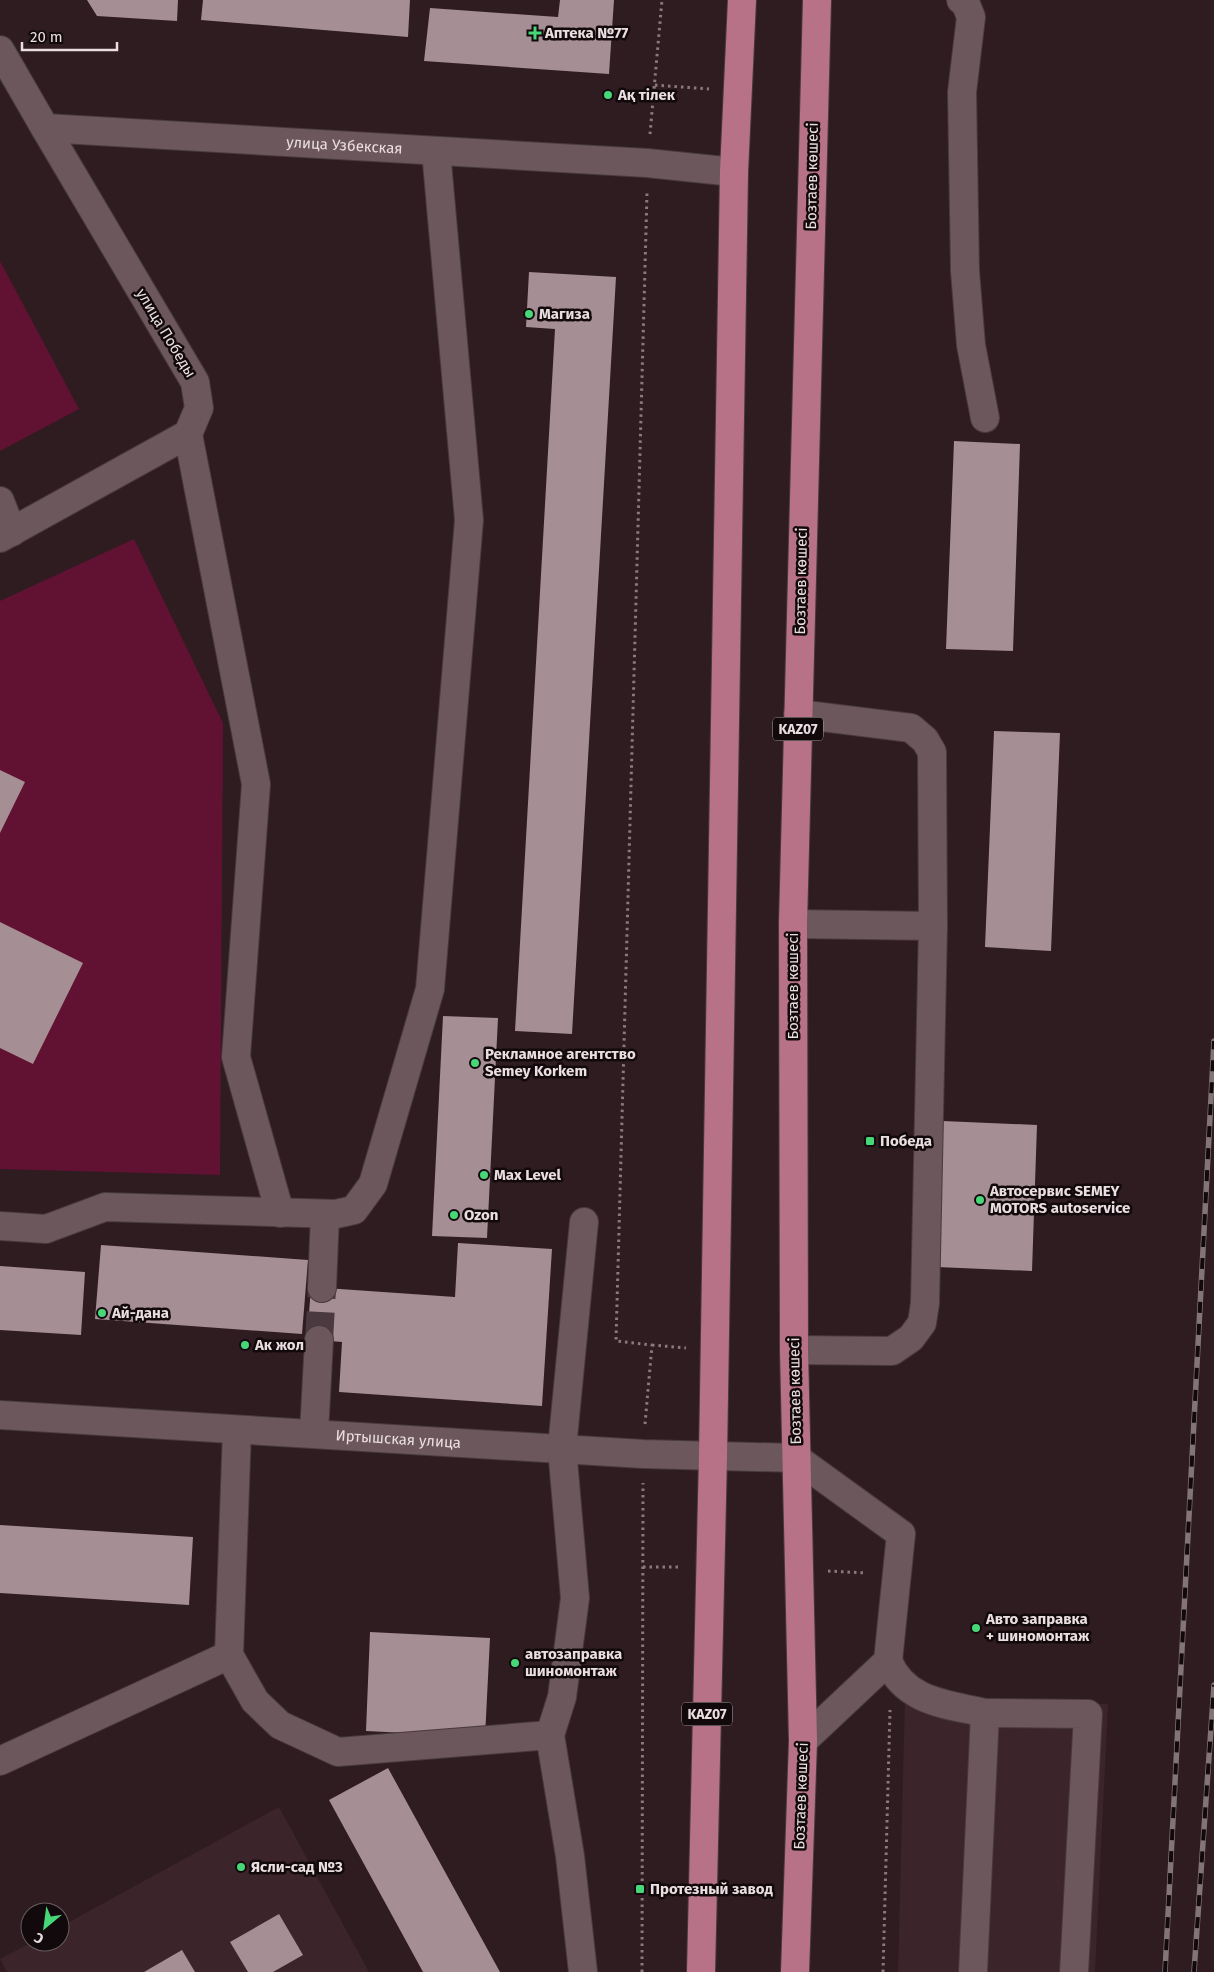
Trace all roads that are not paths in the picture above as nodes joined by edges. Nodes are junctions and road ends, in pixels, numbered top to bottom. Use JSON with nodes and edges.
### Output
{"nodes":[{"id":1,"x":742,"y":0,"type":"edge"},
{"id":2,"x":817,"y":0,"type":"edge"},
{"id":3,"x":961,"y":0,"type":"edge"},
{"id":4,"x":0,"y":50,"type":"edge"},
{"id":5,"x":45,"y":128,"type":"junction"},
{"id":6,"x":436,"y":152,"type":"junction"},
{"id":7,"x":734,"y":172,"type":"junction"},
{"id":8,"x":985,"y":418,"type":"dead end"},
{"id":9,"x":188,"y":434,"type":"junction"},
{"id":10,"x":0,"y":501,"type":"edge"},
{"id":11,"x":6,"y":535,"type":"edge"},
{"id":12,"x":798,"y":714,"type":"junction"},
{"id":13,"x":793,"y":924,"type":"junction"},
{"id":14,"x":933,"y":926,"type":"junction"},
{"id":15,"x":280,"y":1213,"type":"junction"},
{"id":16,"x":325,"y":1214,"type":"junction"},
{"id":17,"x":584,"y":1222,"type":"dead end"},
{"id":18,"x":0,"y":1226,"type":"edge"},
{"id":19,"x":322,"y":1288,"type":"tunnel mouth"},
{"id":20,"x":319,"y":1340,"type":"tunnel mouth"},
{"id":21,"x":794,"y":1350,"type":"junction"},
{"id":22,"x":0,"y":1415,"type":"edge"},
{"id":23,"x":237,"y":1430,"type":"junction"},
{"id":24,"x":314,"y":1433,"type":"junction"},
{"id":25,"x":562,"y":1448,"type":"junction"},
{"id":26,"x":713,"y":1456,"type":"junction"},
{"id":27,"x":796,"y":1458,"type":"junction"},
{"id":28,"x":229,"y":1655,"type":"junction"},
{"id":29,"x":891,"y":1668,"type":"junction"},
{"id":30,"x":985,"y":1713,"type":"junction"},
{"id":31,"x":550,"y":1735,"type":"junction"},
{"id":32,"x":803,"y":1741,"type":"junction"},
{"id":33,"x":0,"y":1761,"type":"edge"},
{"id":34,"x":583,"y":1972,"type":"edge"},
{"id":35,"x":701,"y":1972,"type":"edge"},
{"id":36,"x":796,"y":1972,"type":"edge"},
{"id":37,"x":973,"y":1972,"type":"edge"},
{"id":38,"x":1074,"y":1972,"type":"edge"}],
"edges":[{"from":1,"to":7,"type":"highway","number":"KAZ07"},
{"from":2,"to":12,"type":"highway","name":"Бозтаев көшесі","number":"KAZ07"},
{"from":3,"to":8,"type":"street"},
{"from":4,"to":5,"type":"street"},
{"from":5,"to":6,"type":"street","name":"улица Узбекская"},
{"from":5,"to":9,"type":"street","name":"улица Победы"},
{"from":6,"to":7,"type":"street","name":"улица Узбекская"},
{"from":6,"to":16,"type":"street"},
{"from":7,"to":26,"type":"highway","number":"KAZ07"},
{"from":9,"to":11,"type":"street"},
{"from":9,"to":15,"type":"street"},
{"from":10,"to":11,"type":"street"},
{"from":12,"to":13,"type":"highway","name":"Бозтаев көшесі","number":"KAZ07"},
{"from":12,"to":14,"type":"street"},
{"from":13,"to":14,"type":"street"},
{"from":13,"to":21,"type":"highway","name":"Бозтаев көшесі","number":"KAZ07"},
{"from":14,"to":21,"type":"street"},
{"from":15,"to":16,"type":"street"},
{"from":15,"to":18,"type":"street"},
{"from":16,"to":19,"type":"street"},
{"from":17,"to":25,"type":"street"},
{"from":20,"to":24,"type":"street"},
{"from":21,"to":27,"type":"highway","name":"Бозтаев көшесі","number":"KAZ07"},
{"from":22,"to":23,"type":"street","name":"Иртышская улица"},
{"from":23,"to":24,"type":"street","name":"Иртышская улица"},
{"from":23,"to":28,"type":"street"},
{"from":24,"to":25,"type":"street","name":"Иртышская улица"},
{"from":25,"to":26,"type":"street","name":"Иртышская улица"},
{"from":25,"to":31,"type":"street"},
{"from":26,"to":27,"type":"street","name":"Иртышская улица"},
{"from":26,"to":35,"type":"highway","number":"KAZ07"},
{"from":27,"to":29,"type":"street"},
{"from":27,"to":32,"type":"highway","name":"Бозтаев көшесі","number":"KAZ07"},
{"from":28,"to":31,"type":"street"},
{"from":28,"to":33,"type":"street"},
{"from":29,"to":30,"type":"street"},
{"from":29,"to":32,"type":"street"},
{"from":30,"to":37,"type":"street"},
{"from":30,"to":38,"type":"street"},
{"from":31,"to":34,"type":"street"},
{"from":32,"to":36,"type":"highway","name":"Бозтаев көшесі","number":"KAZ07"}]}
